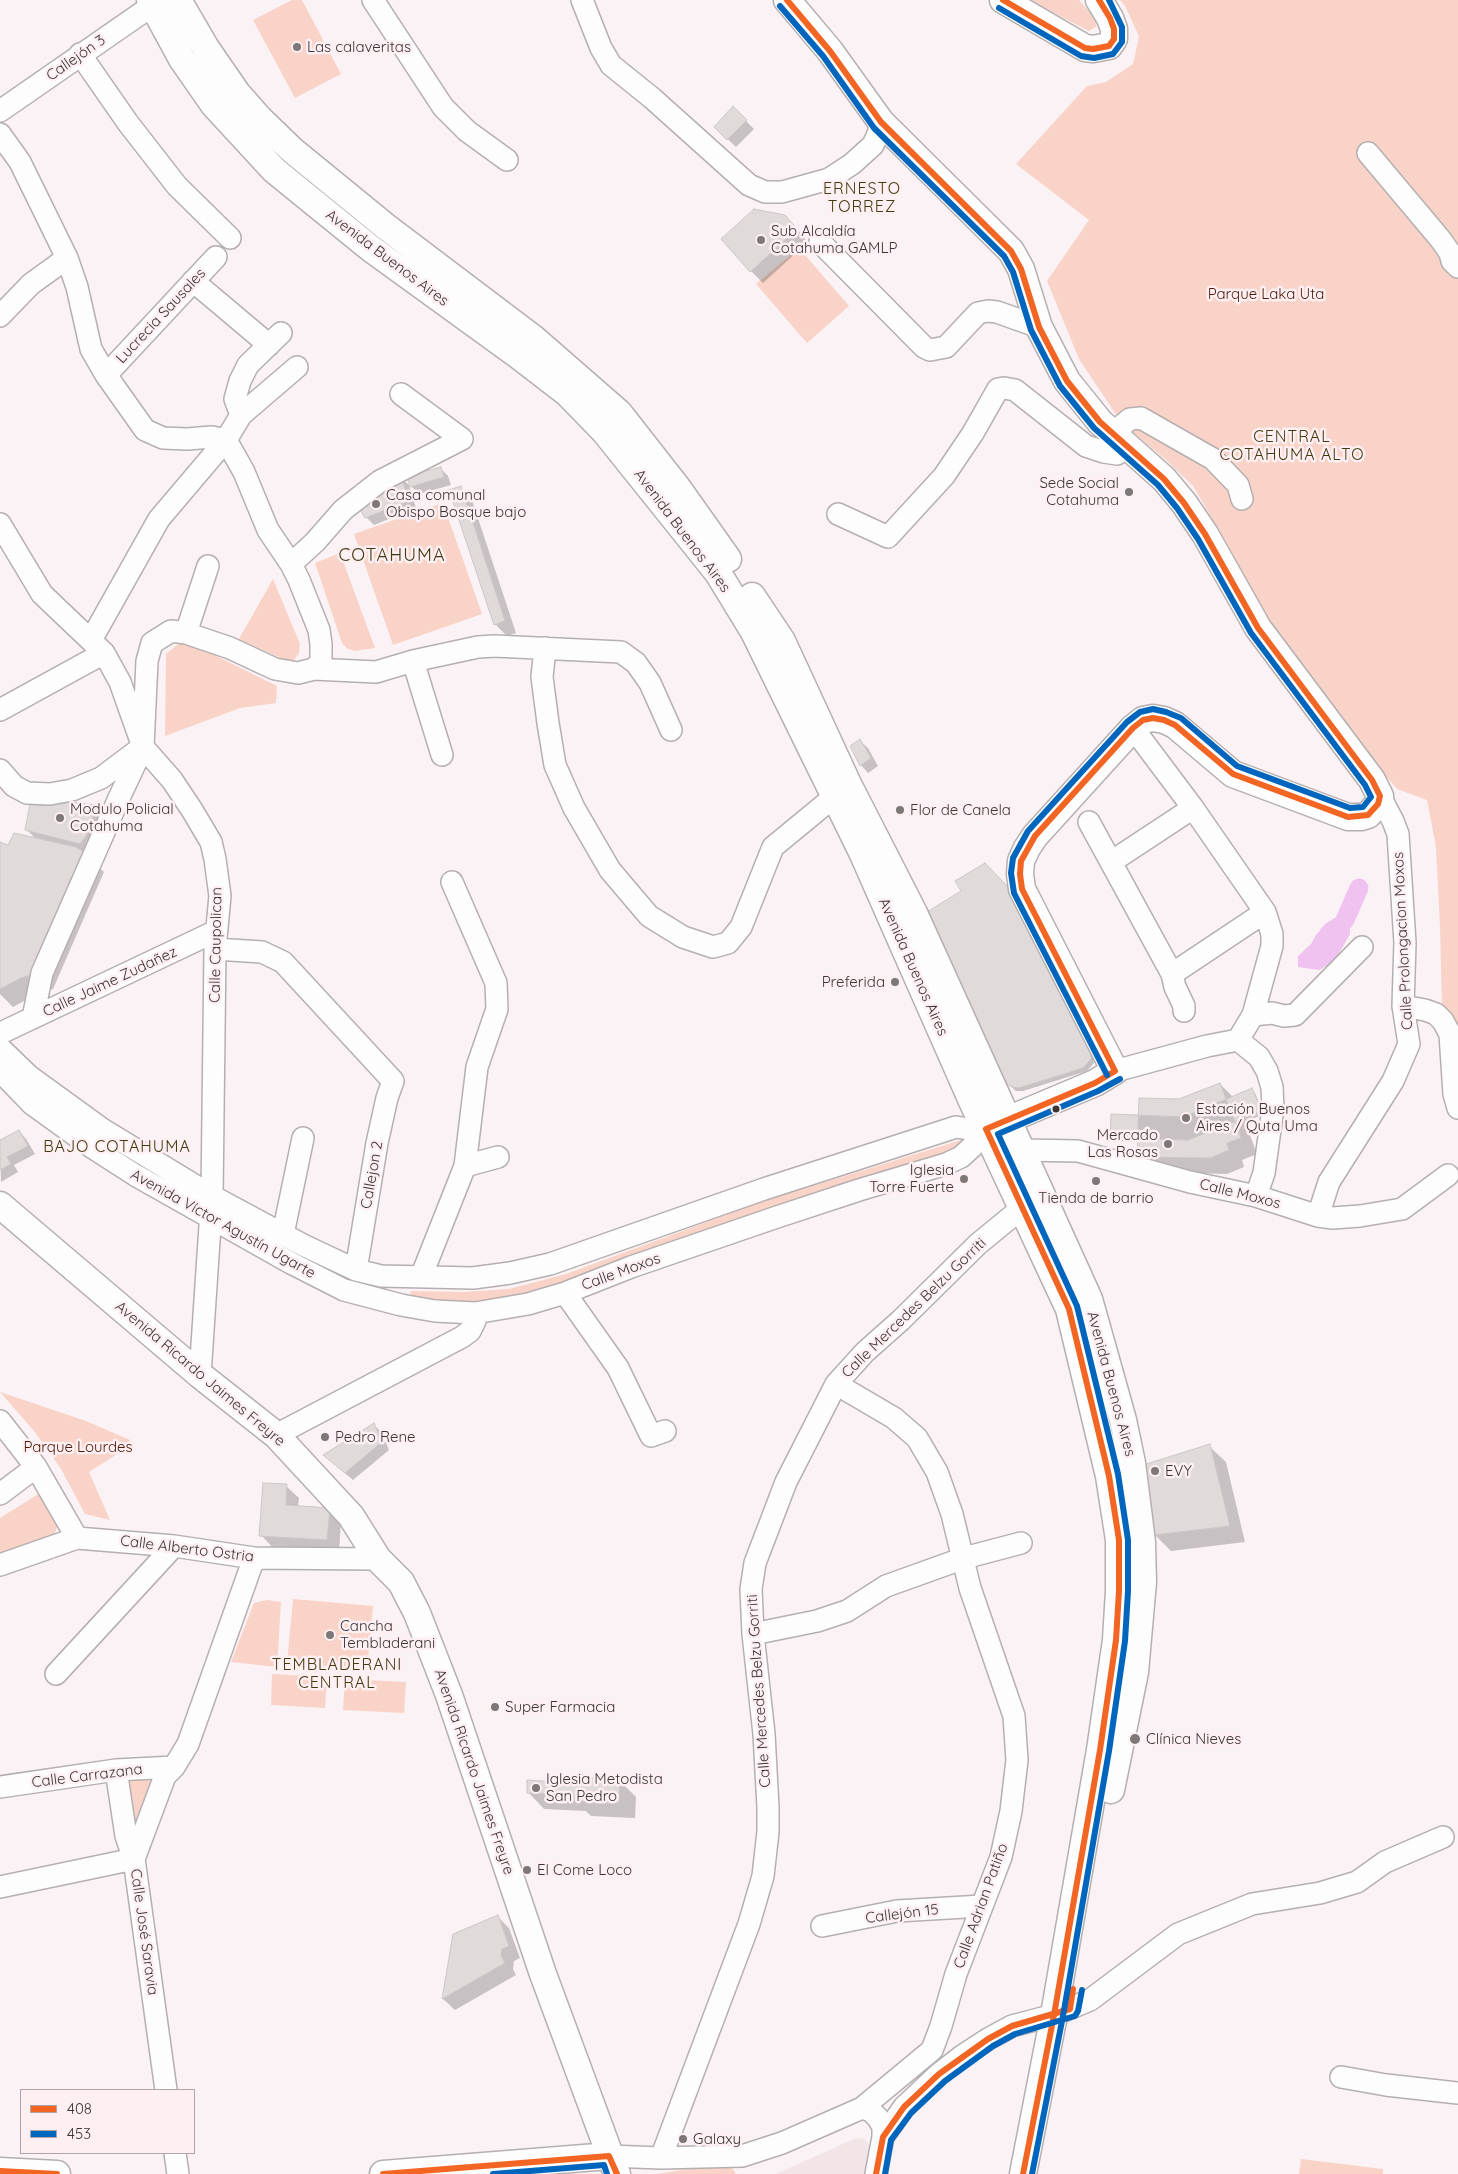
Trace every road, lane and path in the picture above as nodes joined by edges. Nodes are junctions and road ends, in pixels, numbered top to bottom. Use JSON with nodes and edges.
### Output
{"nodes":[{"id":1,"x":178,"y":0,"type":"edge"},
{"id":2,"x":373,"y":0,"type":"edge"},
{"id":3,"x":582,"y":0,"type":"edge"},
{"id":4,"x":787,"y":0,"type":"edge"},
{"id":5,"x":1003,"y":0,"type":"edge"},
{"id":6,"x":1099,"y":0,"type":"edge"},
{"id":7,"x":152,"y":3,"type":"edge"},
{"id":8,"x":80,"y":54,"type":"junction"},
{"id":9,"x":0,"y":111,"type":"edge"},
{"id":10,"x":881,"y":122,"type":"junction"},
{"id":11,"x":0,"y":134,"type":"edge"},
{"id":12,"x":1368,"y":153,"type":"dead end"},
{"id":13,"x":507,"y":160,"type":"dead end"},
{"id":14,"x":230,"y":238,"type":"dead end"},
{"id":15,"x":820,"y":242,"type":"dead end"},
{"id":16,"x":216,"y":257,"type":"dead end"},
{"id":17,"x":67,"y":258,"type":"junction"},
{"id":18,"x":1456,"y":267,"type":"edge"},
{"id":19,"x":193,"y":281,"type":"junction"},
{"id":20,"x":0,"y":316,"type":"edge"},
{"id":21,"x":1039,"y":326,"type":"junction"},
{"id":22,"x":297,"y":367,"type":"dead end"},
{"id":23,"x":106,"y":375,"type":"junction"},
{"id":24,"x":401,"y":394,"type":"dead end"},
{"id":25,"x":242,"y":415,"type":"junction"},
{"id":26,"x":1121,"y":439,"type":"junction"},
{"id":27,"x":226,"y":440,"type":"junction"},
{"id":28,"x":1242,"y":499,"type":"dead end"},
{"id":29,"x":838,"y":514,"type":"dead end"},
{"id":30,"x":0,"y":524,"type":"edge"},
{"id":31,"x":291,"y":564,"type":"junction"},
{"id":32,"x":208,"y":566,"type":"dead end"},
{"id":33,"x":186,"y":633,"type":"junction"},
{"id":34,"x":98,"y":646,"type":"junction"},
{"id":35,"x":545,"y":648,"type":"junction"},
{"id":36,"x":413,"y":661,"type":"junction"},
{"id":37,"x":314,"y":668,"type":"junction"},
{"id":38,"x":0,"y":710,"type":"edge"},
{"id":39,"x":1133,"y":728,"type":"junction"},
{"id":40,"x":671,"y":730,"type":"dead end"},
{"id":41,"x":144,"y":747,"type":"junction"},
{"id":42,"x":442,"y":755,"type":"dead end"},
{"id":43,"x":0,"y":771,"type":"edge"},
{"id":44,"x":834,"y":796,"type":"junction"},
{"id":45,"x":1380,"y":796,"type":"junction"},
{"id":46,"x":1193,"y":808,"type":"junction"},
{"id":47,"x":1089,"y":822,"type":"dead end"},
{"id":48,"x":1111,"y":862,"type":"junction"},
{"id":49,"x":452,"y":882,"type":"dead end"},
{"id":50,"x":1265,"y":912,"type":"junction"},
{"id":51,"x":216,"y":940,"type":"junction"},
{"id":52,"x":1362,"y":947,"type":"dead end"},
{"id":53,"x":1172,"y":974,"type":"junction"},
{"id":54,"x":1403,"y":1006,"type":"junction"},
{"id":55,"x":1184,"y":1011,"type":"dead end"},
{"id":56,"x":1253,"y":1015,"type":"junction"},
{"id":57,"x":33,"y":1018,"type":"junction"},
{"id":58,"x":1,"y":1036,"type":"edge"},
{"id":59,"x":1238,"y":1040,"type":"junction"},
{"id":60,"x":0,"y":1071,"type":"edge"},
{"id":61,"x":1115,"y":1071,"type":"junction"},
{"id":62,"x":1458,"y":1108,"type":"edge"},
{"id":63,"x":992,"y":1126,"type":"junction"},
{"id":64,"x":303,"y":1138,"type":"dead end"},
{"id":65,"x":1022,"y":1150,"type":"junction"},
{"id":66,"x":498,"y":1157,"type":"dead end"},
{"id":67,"x":464,"y":1166,"type":"junction"},
{"id":68,"x":1448,"y":1175,"type":"dead end"},
{"id":69,"x":212,"y":1196,"type":"junction"},
{"id":70,"x":1256,"y":1196,"type":"junction"},
{"id":71,"x":1031,"y":1201,"type":"junction"},
{"id":72,"x":0,"y":1205,"type":"edge"},
{"id":73,"x":1318,"y":1216,"type":"junction"},
{"id":74,"x":211,"y":1218,"type":"junction"},
{"id":75,"x":283,"y":1234,"type":"junction"},
{"id":76,"x":356,"y":1270,"type":"junction"},
{"id":77,"x":421,"y":1277,"type":"junction"},
{"id":78,"x":565,"y":1294,"type":"junction"},
{"id":79,"x":475,"y":1312,"type":"junction"},
{"id":80,"x":200,"y":1376,"type":"junction"},
{"id":81,"x":836,"y":1384,"type":"junction"},
{"id":82,"x":0,"y":1420,"type":"edge"},
{"id":83,"x":665,"y":1431,"type":"dead end"},
{"id":84,"x":276,"y":1435,"type":"junction"},
{"id":85,"x":36,"y":1467,"type":"junction"},
{"id":86,"x":0,"y":1494,"type":"edge"},
{"id":87,"x":77,"y":1538,"type":"junction"},
{"id":88,"x":1021,"y":1543,"type":"dead end"},
{"id":89,"x":174,"y":1546,"type":"junction"},
{"id":90,"x":254,"y":1558,"type":"junction"},
{"id":91,"x":964,"y":1558,"type":"junction"},
{"id":92,"x":378,"y":1559,"type":"junction"},
{"id":93,"x":0,"y":1565,"type":"edge"},
{"id":94,"x":753,"y":1634,"type":"junction"},
{"id":95,"x":56,"y":1674,"type":"dead end"},
{"id":96,"x":174,"y":1767,"type":"junction"},
{"id":97,"x":116,"y":1770,"type":"junction"},
{"id":98,"x":0,"y":1787,"type":"edge"},
{"id":99,"x":1443,"y":1837,"type":"dead end"},
{"id":100,"x":134,"y":1859,"type":"junction"},
{"id":101,"x":0,"y":1887,"type":"edge"},
{"id":102,"x":982,"y":1906,"type":"junction"},
{"id":103,"x":822,"y":1926,"type":"dead end"},
{"id":104,"x":1062,"y":2012,"type":"junction"},
{"id":105,"x":1341,"y":2077,"type":"dead end"},
{"id":106,"x":166,"y":2089,"type":"edge"},
{"id":107,"x":1458,"y":2093,"type":"edge"},
{"id":108,"x":862,"y":2108,"type":"junction"},
{"id":109,"x":883,"y":2137,"type":"junction"},
{"id":110,"x":175,"y":2154,"type":"edge"},
{"id":111,"x":661,"y":2158,"type":"junction"},
{"id":112,"x":613,"y":2165,"type":"edge"},
{"id":113,"x":744,"y":2165,"type":"edge"},
{"id":114,"x":0,"y":2171,"type":"edge"},
{"id":115,"x":57,"y":2174,"type":"edge"},
{"id":116,"x":178,"y":2174,"type":"edge"},
{"id":117,"x":383,"y":2174,"type":"edge"},
{"id":118,"x":876,"y":2174,"type":"edge"},
{"id":119,"x":1023,"y":2174,"type":"edge"},
{"id":120,"x":1038,"y":2174,"type":"edge"}],
"edges":[{"from":1,"to":63,"type":"main road","name":"Avenida Buenos Aires"},
{"from":2,"to":13,"type":"street"},
{"from":3,"to":10,"type":"street"},
{"from":4,"to":10,"type":"main road"},
{"from":5,"to":6,"type":"main road"},
{"from":7,"to":8,"type":"street","name":"Callejón 3"},
{"from":7,"to":44,"type":"main road","name":"Avenida Buenos Aires"},
{"from":8,"to":9,"type":"street","name":"Callejón 3"},
{"from":8,"to":14,"type":"street"},
{"from":10,"to":21,"type":"main road"},
{"from":11,"to":17,"type":"street"},
{"from":12,"to":18,"type":"street"},
{"from":15,"to":21,"type":"street"},
{"from":16,"to":19,"type":"street","name":"Lucrecia Sausales"},
{"from":17,"to":20,"type":"street"},
{"from":17,"to":23,"type":"street"},
{"from":19,"to":23,"type":"street","name":"Lucrecia Sausales"},
{"from":19,"to":25,"type":"street"},
{"from":21,"to":26,"type":"main road"},
{"from":22,"to":25,"type":"street"},
{"from":23,"to":27,"type":"street"},
{"from":24,"to":31,"type":"street"},
{"from":25,"to":27,"type":"street"},
{"from":26,"to":28,"type":"street"},
{"from":26,"to":29,"type":"street"},
{"from":26,"to":45,"type":"main road"},
{"from":27,"to":31,"type":"street"},
{"from":27,"to":34,"type":"street"},
{"from":30,"to":34,"type":"street","name":"Calle Caupolican"},
{"from":31,"to":37,"type":"street"},
{"from":32,"to":33,"type":"street"},
{"from":33,"to":37,"type":"street"},
{"from":33,"to":41,"type":"street"},
{"from":34,"to":38,"type":"street"},
{"from":34,"to":41,"type":"street","name":"Calle Caupolican"},
{"from":35,"to":36,"type":"street"},
{"from":35,"to":40,"type":"street"},
{"from":35,"to":44,"type":"street"},
{"from":36,"to":37,"type":"street"},
{"from":36,"to":42,"type":"street"},
{"from":39,"to":45,"type":"main road"},
{"from":39,"to":46,"type":"street"},
{"from":39,"to":61,"type":"main road"},
{"from":41,"to":43,"type":"street"},
{"from":41,"to":51,"type":"street","name":"Calle Caupolican"},
{"from":41,"to":57,"type":"street"},
{"from":44,"to":63,"type":"main road","name":"Avenida Buenos Aires"},
{"from":45,"to":54,"type":"street","name":"Calle Prolongacion Moxos"},
{"from":46,"to":48,"type":"street"},
{"from":46,"to":50,"type":"street"},
{"from":47,"to":48,"type":"street"},
{"from":48,"to":53,"type":"street"},
{"from":49,"to":67,"type":"street"},
{"from":50,"to":53,"type":"street"},
{"from":50,"to":56,"type":"street"},
{"from":51,"to":57,"type":"street","name":"Calle Jaime Zudañez"},
{"from":51,"to":69,"type":"street","name":"Calle Caupolican"},
{"from":51,"to":76,"type":"street","name":"Callejon 2"},
{"from":52,"to":56,"type":"street"},
{"from":53,"to":55,"type":"street"},
{"from":54,"to":62,"type":"street"},
{"from":54,"to":73,"type":"street","name":"Calle Prolongacion Moxos"},
{"from":56,"to":59,"type":"street"},
{"from":57,"to":58,"type":"street","name":"Calle Jaime Zudañez"},
{"from":58,"to":69,"type":"street","name":"Avenida Víctor Agustín Ugarte"},
{"from":59,"to":61,"type":"street"},
{"from":59,"to":70,"type":"street"},
{"from":60,"to":74,"type":"street","name":"Avenida Víctor Agustín Ugarte"},
{"from":61,"to":63,"type":"main road"},
{"from":63,"to":65,"type":"main road","name":"Avenida Buenos Aires"},
{"from":63,"to":71,"type":"main road","name":"Avenida Buenos Aires"},
{"from":63,"to":77,"type":"street","name":"Calle Moxos"},
{"from":63,"to":78,"type":"street","name":"Calle Moxos"},
{"from":64,"to":75,"type":"street"},
{"from":65,"to":70,"type":"street","name":"Calle Moxos"},
{"from":65,"to":71,"type":"main road","name":"Avenida Buenos Aires"},
{"from":66,"to":67,"type":"street"},
{"from":67,"to":77,"type":"street"},
{"from":68,"to":73,"type":"street","name":"Calle Moxos"},
{"from":69,"to":74,"type":"street","name":"Calle Caupolican"},
{"from":69,"to":75,"type":"street","name":"Avenida Víctor Agustín Ugarte"},
{"from":70,"to":73,"type":"street","name":"Calle Moxos"},
{"from":71,"to":81,"type":"street","name":"Calle Mercedes Belzu Gorriti"},
{"from":71,"to":104,"type":"main road","name":"Avenida Buenos Aires"},
{"from":72,"to":80,"type":"main road","name":"Avenida Ricardo Jaimes Freyre"},
{"from":74,"to":79,"type":"street","name":"Avenida Víctor Agustín Ugarte"},
{"from":74,"to":80,"type":"street","name":"Calle Caupolican"},
{"from":75,"to":76,"type":"street","name":"Avenida Víctor Agustín Ugarte"},
{"from":76,"to":77,"type":"street","name":"Avenida Víctor Agustín Ugarte"},
{"from":78,"to":79,"type":"street","name":"Calle Moxos"},
{"from":78,"to":83,"type":"street"},
{"from":79,"to":84,"type":"street"},
{"from":80,"to":84,"type":"main road","name":"Avenida Ricardo Jaimes Freyre"},
{"from":81,"to":91,"type":"street","name":"Calle Adrian Patiño"},
{"from":81,"to":94,"type":"street","name":"Calle Mercedes Belzu Gorriti"},
{"from":82,"to":85,"type":"street"},
{"from":84,"to":92,"type":"main road","name":"Avenida Ricardo Jaimes Freyre"},
{"from":85,"to":86,"type":"street"},
{"from":85,"to":87,"type":"street"},
{"from":87,"to":89,"type":"street","name":"Calle Alberto Ostria"},
{"from":87,"to":93,"type":"street","name":"Calle Alberto Ostria"},
{"from":88,"to":91,"type":"street"},
{"from":89,"to":90,"type":"street","name":"Calle Alberto Ostria"},
{"from":89,"to":95,"type":"street"},
{"from":90,"to":92,"type":"street","name":"Calle Alberto Ostria"},
{"from":90,"to":96,"type":"street","name":"Calle José Saravia"},
{"from":91,"to":94,"type":"street"},
{"from":91,"to":102,"type":"street","name":"Calle Adrian Patiño"},
{"from":92,"to":112,"type":"main road","name":"Avenida Ricardo Jaimes Freyre"},
{"from":94,"to":111,"type":"street","name":"Calle Mercedes Belzu Gorriti"},
{"from":96,"to":97,"type":"street","name":"Calle Carrazana"},
{"from":96,"to":100,"type":"street","name":"Calle José Saravia"},
{"from":97,"to":98,"type":"street","name":"Calle Carrazana"},
{"from":97,"to":100,"type":"street"},
{"from":99,"to":104,"type":"street"},
{"from":100,"to":101,"type":"street"},
{"from":100,"to":106,"type":"street","name":"Calle José Saravia"},
{"from":102,"to":103,"type":"street","name":"Callejón 15"},
{"from":102,"to":108,"type":"street","name":"Calle Adrian Patiño"},
{"from":104,"to":109,"type":"street"},
{"from":104,"to":119,"type":"main road","name":"Avenida Buenos Aires"},
{"from":104,"to":120,"type":"main road","name":"Avenida Buenos Aires"},
{"from":105,"to":107,"type":"street"},
{"from":108,"to":109,"type":"street"},
{"from":108,"to":113,"type":"street"},
{"from":109,"to":118,"type":"street"},
{"from":110,"to":116,"type":"street"},
{"from":111,"to":112,"type":"street"},
{"from":111,"to":113,"type":"street"},
{"from":112,"to":117,"type":"main road"},
{"from":114,"to":115,"type":"main road"}]}
